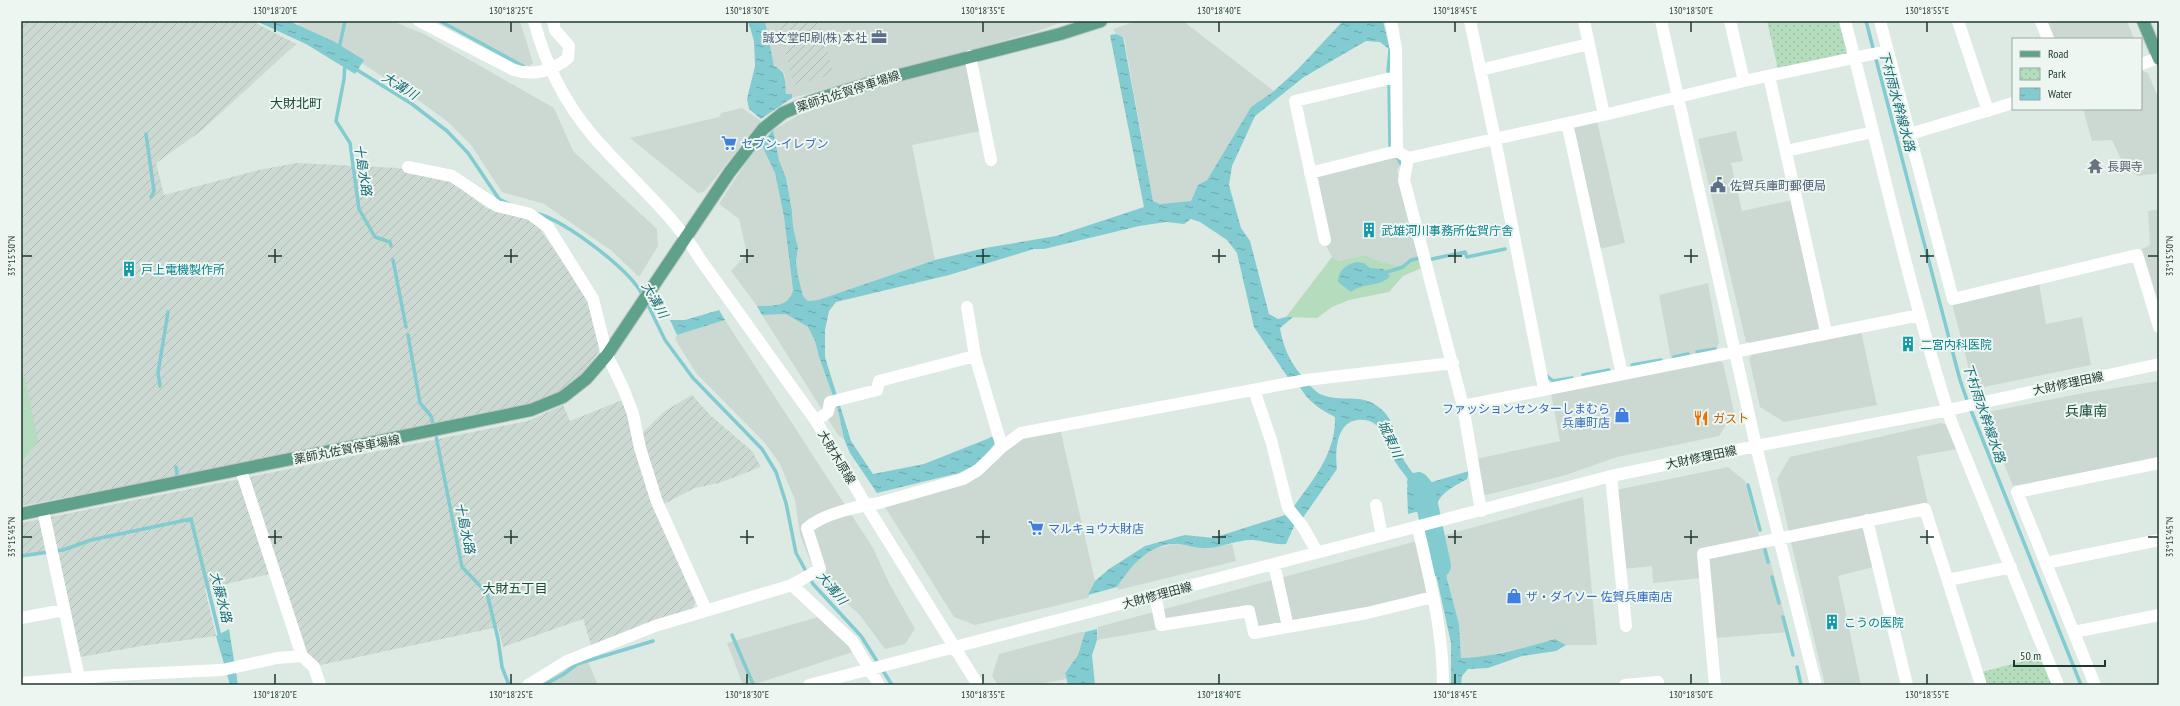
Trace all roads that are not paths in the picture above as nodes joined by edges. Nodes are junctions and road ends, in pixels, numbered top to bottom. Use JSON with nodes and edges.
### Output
{"nodes":[{"id":1,"x":419,"y":21,"type":"edge"},
{"id":2,"x":534,"y":21,"type":"edge"},
{"id":3,"x":553,"y":21,"type":"edge"},
{"id":4,"x":1101,"y":21,"type":"edge"},
{"id":5,"x":1391,"y":21,"type":"edge"},
{"id":6,"x":1470,"y":21,"type":"edge"},
{"id":7,"x":1584,"y":21,"type":"edge"},
{"id":8,"x":1662,"y":21,"type":"edge"},
{"id":9,"x":1730,"y":21,"type":"edge"},
{"id":10,"x":1845,"y":21,"type":"edge"},
{"id":11,"x":1880,"y":21,"type":"edge"},
{"id":12,"x":1958,"y":21,"type":"edge"},
{"id":13,"x":2041,"y":21,"type":"edge"},
{"id":14,"x":2143,"y":21,"type":"edge"},
{"id":15,"x":2048,"y":38,"type":"edge"},
{"id":16,"x":1589,"y":44,"type":"junction"},
{"id":17,"x":1887,"y":51,"type":"junction"},
{"id":18,"x":970,"y":56,"type":"junction"},
{"id":19,"x":1859,"y":58,"type":"junction"},
{"id":20,"x":2159,"y":58,"type":"edge"},
{"id":21,"x":2142,"y":64,"type":"edge"},
{"id":22,"x":551,"y":68,"type":"junction"},
{"id":23,"x":1480,"y":70,"type":"junction"},
{"id":24,"x":1769,"y":76,"type":"junction"},
{"id":25,"x":1396,"y":77,"type":"junction"},
{"id":26,"x":1744,"y":81,"type":"junction"},
{"id":27,"x":1678,"y":97,"type":"junction"},
{"id":28,"x":2012,"y":103,"type":"edge"},
{"id":29,"x":1988,"y":111,"type":"junction"},
{"id":30,"x":1604,"y":115,"type":"junction"},
{"id":31,"x":1567,"y":123,"type":"junction"},
{"id":32,"x":1873,"y":132,"type":"junction"},
{"id":33,"x":1910,"y":134,"type":"junction"},
{"id":34,"x":1495,"y":139,"type":"junction"},
{"id":35,"x":1786,"y":151,"type":"junction"},
{"id":36,"x":1402,"y":155,"type":"junction"},
{"id":37,"x":991,"y":160,"type":"dead end"},
{"id":38,"x":408,"y":167,"type":"dead end"},
{"id":39,"x":1310,"y":173,"type":"junction"},
{"id":40,"x":686,"y":236,"type":"junction"},
{"id":41,"x":1325,"y":240,"type":"dead end"},
{"id":42,"x":967,"y":307,"type":"dead end"},
{"id":43,"x":1920,"y":315,"type":"junction"},
{"id":44,"x":2159,"y":327,"type":"edge"},
{"id":45,"x":1826,"y":332,"type":"junction"},
{"id":46,"x":1735,"y":352,"type":"junction"},
{"id":47,"x":606,"y":355,"type":"junction"},
{"id":48,"x":975,"y":356,"type":"junction"},
{"id":49,"x":1453,"y":364,"type":"junction"},
{"id":50,"x":2159,"y":364,"type":"edge"},
{"id":51,"x":1622,"y":374,"type":"junction"},
{"id":52,"x":1544,"y":389,"type":"junction"},
{"id":53,"x":1254,"y":390,"type":"junction"},
{"id":54,"x":1463,"y":406,"type":"junction"},
{"id":55,"x":1948,"y":410,"type":"junction"},
{"id":56,"x":816,"y":421,"type":"junction"},
{"id":57,"x":1756,"y":446,"type":"junction"},
{"id":58,"x":1002,"y":447,"type":"junction"},
{"id":59,"x":2159,"y":463,"type":"edge"},
{"id":60,"x":241,"y":470,"type":"junction"},
{"id":61,"x":1611,"y":476,"type":"junction"},
{"id":62,"x":866,"y":505,"type":"junction"},
{"id":63,"x":1376,"y":506,"type":"dead end"},
{"id":64,"x":42,"y":510,"type":"junction"},
{"id":65,"x":1481,"y":511,"type":"junction"},
{"id":66,"x":21,"y":514,"type":"edge"},
{"id":67,"x":1867,"y":520,"type":"junction"},
{"id":68,"x":1418,"y":528,"type":"junction"},
{"id":69,"x":1382,"y":536,"type":"junction"},
{"id":70,"x":1779,"y":538,"type":"junction"},
{"id":71,"x":2159,"y":540,"type":"edge"},
{"id":72,"x":1317,"y":552,"type":"junction"},
{"id":73,"x":2046,"y":563,"type":"junction"},
{"id":74,"x":1274,"y":564,"type":"junction"},
{"id":75,"x":2010,"y":567,"type":"junction"},
{"id":76,"x":1948,"y":580,"type":"junction"},
{"id":77,"x":792,"y":585,"type":"junction"},
{"id":78,"x":1155,"y":595,"type":"junction"},
{"id":79,"x":1433,"y":598,"type":"junction"},
{"id":80,"x":64,"y":610,"type":"junction"},
{"id":81,"x":706,"y":610,"type":"junction"},
{"id":82,"x":2159,"y":615,"type":"edge"},
{"id":83,"x":21,"y":618,"type":"edge"},
{"id":84,"x":1626,"y":626,"type":"dead end"},
{"id":85,"x":1288,"y":627,"type":"junction"},
{"id":86,"x":2074,"y":632,"type":"junction"},
{"id":87,"x":955,"y":648,"type":"junction"},
{"id":88,"x":302,"y":656,"type":"junction"},
{"id":89,"x":870,"y":670,"type":"junction"},
{"id":90,"x":79,"y":678,"type":"junction"},
{"id":91,"x":21,"y":683,"type":"edge"},
{"id":92,"x":320,"y":685,"type":"edge"},
{"id":93,"x":528,"y":685,"type":"edge"},
{"id":94,"x":809,"y":685,"type":"edge"},
{"id":95,"x":879,"y":685,"type":"edge"},
{"id":96,"x":978,"y":685,"type":"edge"},
{"id":97,"x":1444,"y":685,"type":"edge"},
{"id":98,"x":1625,"y":685,"type":"edge"},
{"id":99,"x":1658,"y":685,"type":"edge"},
{"id":100,"x":1715,"y":685,"type":"edge"},
{"id":101,"x":1816,"y":685,"type":"edge"},
{"id":102,"x":1907,"y":685,"type":"edge"},
{"id":103,"x":1981,"y":685,"type":"edge"},
{"id":104,"x":2058,"y":685,"type":"edge"},
{"id":105,"x":2095,"y":685,"type":"edge"}],
"edges":[{"from":1,"to":22,"type":"street"},
{"from":2,"to":22,"type":"street","name":"大財木原線"},
{"from":3,"to":22,"type":"street"},
{"from":4,"to":18,"type":"main road","name":"薬師丸佐賀停車場線"},
{"from":5,"to":25,"type":"street"},
{"from":6,"to":23,"type":"street"},
{"from":7,"to":16,"type":"street"},
{"from":8,"to":27,"type":"street"},
{"from":9,"to":26,"type":"street"},
{"from":10,"to":19,"type":"street"},
{"from":11,"to":17,"type":"street"},
{"from":12,"to":29,"type":"street"},
{"from":13,"to":15,"type":"street"},
{"from":14,"to":20,"type":"main road"},
{"from":16,"to":23,"type":"street"},
{"from":16,"to":30,"type":"street"},
{"from":17,"to":19,"type":"street"},
{"from":17,"to":33,"type":"street"},
{"from":18,"to":37,"type":"street"},
{"from":18,"to":40,"type":"main road","name":"薬師丸佐賀停車場線"},
{"from":19,"to":24,"type":"street"},
{"from":19,"to":32,"type":"street"},
{"from":20,"to":21,"type":"street"},
{"from":22,"to":40,"type":"street","name":"大財木原線"},
{"from":23,"to":34,"type":"street"},
{"from":24,"to":26,"type":"street"},
{"from":24,"to":35,"type":"street"},
{"from":25,"to":36,"type":"street"},
{"from":25,"to":39,"type":"street"},
{"from":26,"to":27,"type":"street"},
{"from":27,"to":30,"type":"street"},
{"from":27,"to":46,"type":"street"},
{"from":28,"to":29,"type":"street"},
{"from":29,"to":33,"type":"street"},
{"from":30,"to":31,"type":"street"},
{"from":31,"to":34,"type":"street"},
{"from":31,"to":51,"type":"street"},
{"from":32,"to":35,"type":"street"},
{"from":32,"to":43,"type":"street"},
{"from":33,"to":44,"type":"street"},
{"from":34,"to":36,"type":"street"},
{"from":34,"to":52,"type":"street"},
{"from":35,"to":45,"type":"street"},
{"from":36,"to":39,"type":"street"},
{"from":36,"to":49,"type":"street"},
{"from":38,"to":47,"type":"street"},
{"from":39,"to":41,"type":"street"},
{"from":40,"to":47,"type":"main road","name":"薬師丸佐賀停車場線"},
{"from":40,"to":56,"type":"street","name":"大財木原線"},
{"from":42,"to":48,"type":"street"},
{"from":43,"to":45,"type":"street"},
{"from":43,"to":55,"type":"street"},
{"from":45,"to":46,"type":"street"},
{"from":46,"to":51,"type":"street"},
{"from":46,"to":57,"type":"street"},
{"from":47,"to":60,"type":"main road","name":"薬師丸佐賀停車場線"},
{"from":47,"to":81,"type":"street"},
{"from":48,"to":56,"type":"street"},
{"from":48,"to":58,"type":"street"},
{"from":49,"to":53,"type":"street"},
{"from":49,"to":54,"type":"street"},
{"from":50,"to":55,"type":"street","name":"大財修理田線"},
{"from":51,"to":52,"type":"street"},
{"from":52,"to":54,"type":"street"},
{"from":53,"to":58,"type":"street"},
{"from":53,"to":72,"type":"street"},
{"from":54,"to":65,"type":"street"},
{"from":55,"to":57,"type":"street","name":"大財修理田線"},
{"from":55,"to":75,"type":"street"},
{"from":56,"to":62,"type":"street","name":"大財木原線"},
{"from":57,"to":61,"type":"street","name":"大財修理田線"},
{"from":57,"to":70,"type":"street"},
{"from":58,"to":62,"type":"street"},
{"from":59,"to":73,"type":"street"},
{"from":60,"to":64,"type":"main road","name":"薬師丸佐賀停車場線"},
{"from":60,"to":88,"type":"street"},
{"from":61,"to":65,"type":"street","name":"大財修理田線"},
{"from":61,"to":84,"type":"street"},
{"from":62,"to":77,"type":"street"},
{"from":62,"to":87,"type":"street","name":"大財木原線"},
{"from":63,"to":69,"type":"street"},
{"from":64,"to":66,"type":"main road","name":"薬師丸佐賀停車場線"},
{"from":64,"to":80,"type":"street"},
{"from":65,"to":68,"type":"street","name":"大財修理田線"},
{"from":67,"to":70,"type":"street"},
{"from":67,"to":76,"type":"street"},
{"from":67,"to":102,"type":"street"},
{"from":68,"to":69,"type":"street","name":"大財修理田線"},
{"from":68,"to":79,"type":"street"},
{"from":69,"to":72,"type":"street","name":"大財修理田線"},
{"from":70,"to":100,"type":"street"},
{"from":70,"to":101,"type":"street"},
{"from":71,"to":73,"type":"street"},
{"from":72,"to":74,"type":"street","name":"大財修理田線"},
{"from":73,"to":86,"type":"street"},
{"from":74,"to":78,"type":"street","name":"大財修理田線"},
{"from":74,"to":85,"type":"street"},
{"from":75,"to":76,"type":"street"},
{"from":75,"to":104,"type":"street"},
{"from":76,"to":103,"type":"street"},
{"from":77,"to":81,"type":"street"},
{"from":77,"to":89,"type":"street"},
{"from":78,"to":85,"type":"street"},
{"from":78,"to":87,"type":"street","name":"大財修理田線"},
{"from":79,"to":85,"type":"street"},
{"from":79,"to":97,"type":"street"},
{"from":80,"to":83,"type":"street"},
{"from":80,"to":90,"type":"street"},
{"from":81,"to":93,"type":"street"},
{"from":82,"to":86,"type":"street"},
{"from":86,"to":105,"type":"street"},
{"from":87,"to":89,"type":"street","name":"大財修理田線"},
{"from":87,"to":96,"type":"street","name":"大財木原線"},
{"from":88,"to":90,"type":"street"},
{"from":88,"to":92,"type":"street"},
{"from":89,"to":94,"type":"street"},
{"from":89,"to":95,"type":"street"},
{"from":90,"to":91,"type":"street"},
{"from":98,"to":99,"type":"street"}]}
